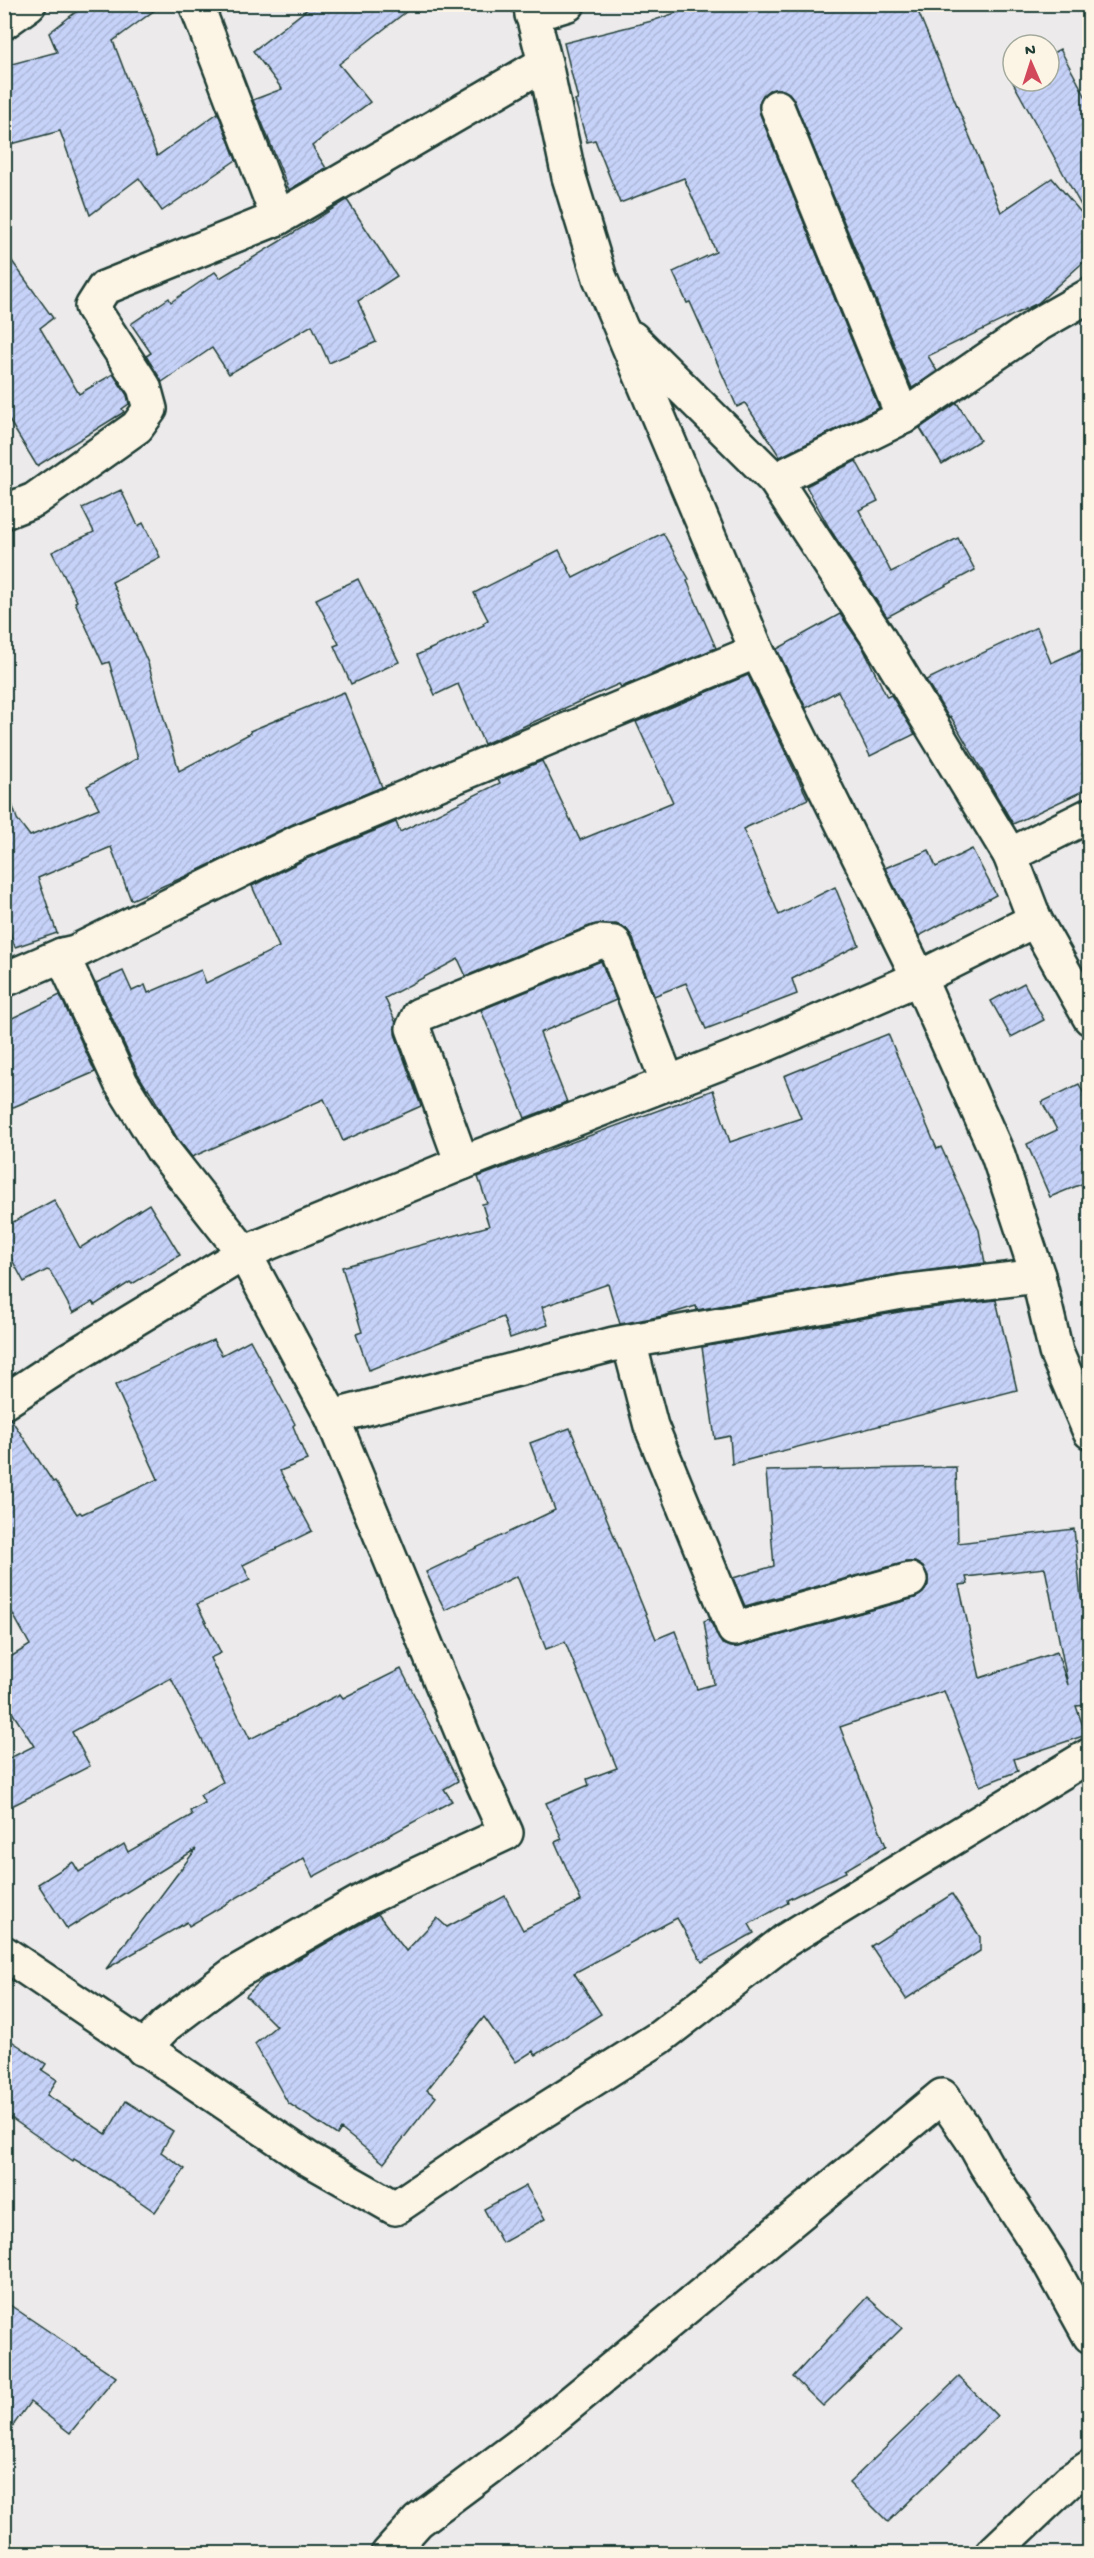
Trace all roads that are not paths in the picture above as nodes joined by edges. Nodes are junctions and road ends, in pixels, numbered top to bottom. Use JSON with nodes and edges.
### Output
{"nodes":[{"id":1,"x":29,"y":4,"type":"edge"},
{"id":2,"x":196,"y":4,"type":"edge"},
{"id":3,"x":568,"y":4,"type":"edge"},
{"id":4,"x":531,"y":10,"type":"edge"},
{"id":5,"x":4,"y":22,"type":"edge"},
{"id":6,"x":545,"y":63,"type":"junction"},
{"id":7,"x":777,"y":107,"type":"dead end"},
{"id":8,"x":278,"y":218,"type":"junction"},
{"id":9,"x":1089,"y":296,"type":"edge"},
{"id":10,"x":621,"y":327,"type":"junction"},
{"id":11,"x":903,"y":417,"type":"junction"},
{"id":12,"x":775,"y":480,"type":"junction"},
{"id":13,"x":4,"y":512,"type":"edge"},
{"id":14,"x":757,"y":651,"type":"junction"},
{"id":15,"x":1089,"y":815,"type":"edge"},
{"id":16,"x":1010,"y":855,"type":"junction"},
{"id":17,"x":1035,"y":920,"type":"junction"},
{"id":18,"x":62,"y":955,"type":"junction"},
{"id":19,"x":919,"y":978,"type":"junction"},
{"id":20,"x":4,"y":980,"type":"edge"},
{"id":21,"x":1089,"y":1018,"type":"edge"},
{"id":22,"x":668,"y":1083,"type":"junction"},
{"id":23,"x":462,"y":1163,"type":"junction"},
{"id":24,"x":244,"y":1253,"type":"junction"},
{"id":25,"x":1038,"y":1276,"type":"junction"},
{"id":26,"x":629,"y":1342,"type":"junction"},
{"id":27,"x":4,"y":1402,"type":"edge"},
{"id":28,"x":332,"y":1417,"type":"junction"},
{"id":29,"x":1089,"y":1432,"type":"edge"},
{"id":30,"x":910,"y":1581,"type":"dead end"},
{"id":31,"x":1089,"y":1755,"type":"edge"},
{"id":32,"x":4,"y":1953,"type":"edge"},
{"id":33,"x":143,"y":2049,"type":"junction"},
{"id":34,"x":1089,"y":2336,"type":"edge"},
{"id":35,"x":1089,"y":2467,"type":"edge"},
{"id":36,"x":387,"y":2553,"type":"edge"},
{"id":37,"x":992,"y":2553,"type":"edge"}],
"edges":[{"from":1,"to":5,"type":"street"},
{"from":2,"to":8,"type":"street"},
{"from":3,"to":4,"type":"street"},
{"from":4,"to":6,"type":"street"},
{"from":6,"to":8,"type":"street"},
{"from":6,"to":10,"type":"street"},
{"from":7,"to":11,"type":"street"},
{"from":8,"to":13,"type":"street"},
{"from":9,"to":11,"type":"street"},
{"from":10,"to":12,"type":"street"},
{"from":10,"to":14,"type":"street"},
{"from":11,"to":12,"type":"street"},
{"from":12,"to":16,"type":"street"},
{"from":14,"to":18,"type":"street"},
{"from":14,"to":19,"type":"street"},
{"from":15,"to":16,"type":"street"},
{"from":16,"to":17,"type":"street"},
{"from":17,"to":19,"type":"street"},
{"from":17,"to":21,"type":"street"},
{"from":18,"to":20,"type":"street"},
{"from":18,"to":24,"type":"street"},
{"from":19,"to":22,"type":"street"},
{"from":19,"to":25,"type":"street"},
{"from":22,"to":23,"type":"street"},
{"from":22,"to":23,"type":"street"},
{"from":23,"to":24,"type":"street"},
{"from":24,"to":27,"type":"street"},
{"from":24,"to":28,"type":"street"},
{"from":25,"to":26,"type":"street"},
{"from":25,"to":29,"type":"street"},
{"from":26,"to":28,"type":"street"},
{"from":26,"to":30,"type":"street"},
{"from":28,"to":33,"type":"street"},
{"from":31,"to":33,"type":"street"},
{"from":32,"to":33,"type":"street"},
{"from":34,"to":36,"type":"street"},
{"from":35,"to":37,"type":"street"}]}
